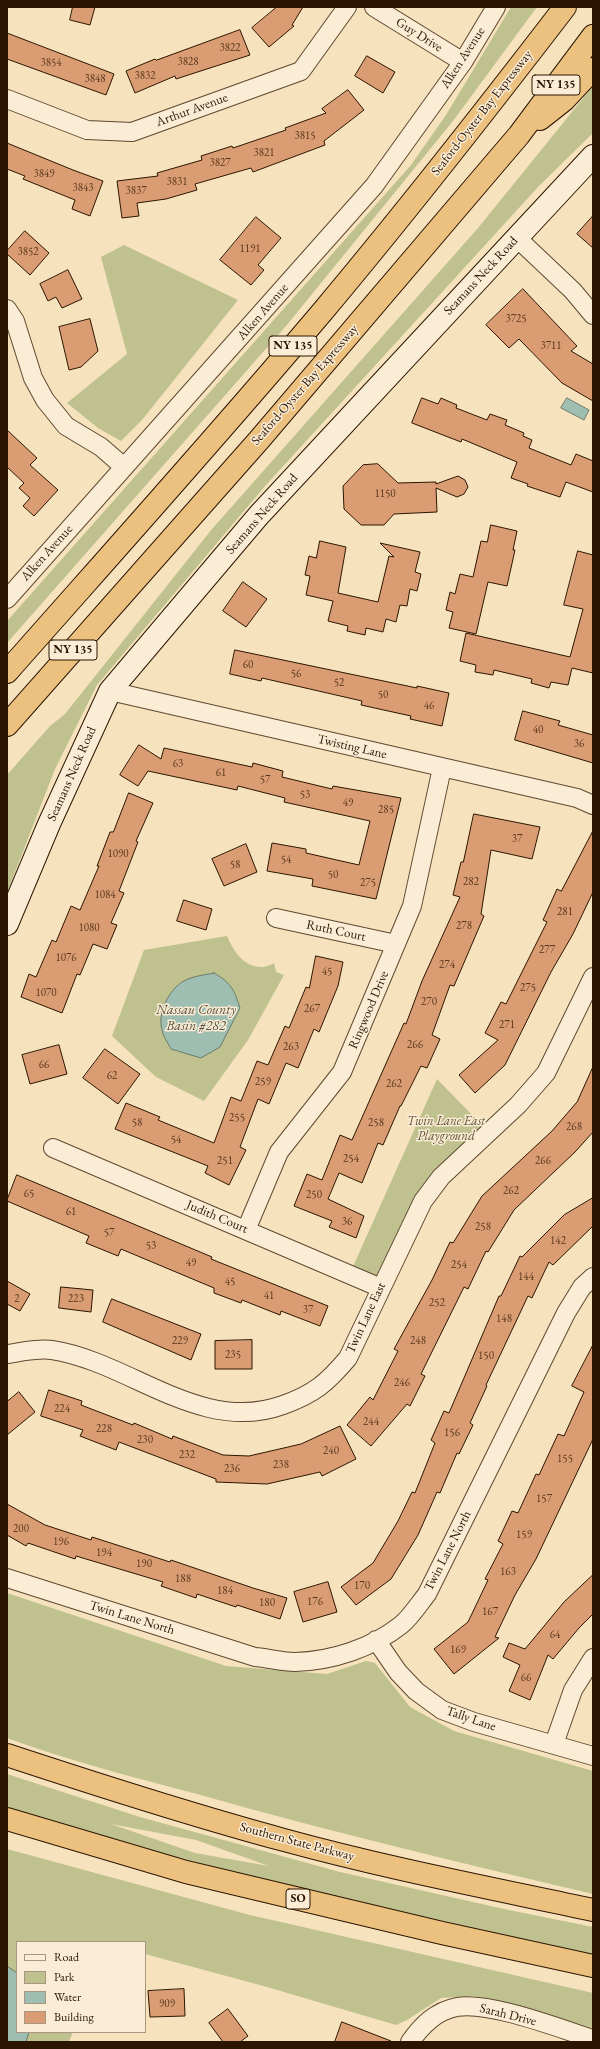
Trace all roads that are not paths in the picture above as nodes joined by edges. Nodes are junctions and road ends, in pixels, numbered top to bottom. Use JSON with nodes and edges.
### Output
{"nodes":[{"id":1,"x":347,"y":7,"type":"edge"},
{"id":2,"x":374,"y":7,"type":"edge"},
{"id":3,"x":496,"y":7,"type":"edge"},
{"id":4,"x":565,"y":7,"type":"edge"},
{"id":5,"x":593,"y":36,"type":"edge"},
{"id":6,"x":463,"y":62,"type":"junction"},
{"id":7,"x":593,"y":69,"type":"edge"},
{"id":8,"x":7,"y":99,"type":"edge"},
{"id":9,"x":520,"y":134,"type":"junction"},
{"id":10,"x":593,"y":156,"type":"edge"},
{"id":11,"x":517,"y":238,"type":"junction"},
{"id":12,"x":7,"y":309,"type":"edge"},
{"id":13,"x":593,"y":315,"type":"edge"},
{"id":14,"x":124,"y":468,"type":"junction"},
{"id":15,"x":7,"y":599,"type":"edge"},
{"id":16,"x":7,"y":672,"type":"edge"},
{"id":17,"x":110,"y":691,"type":"junction"},
{"id":18,"x":7,"y":725,"type":"edge"},
{"id":19,"x":442,"y":768,"type":"junction"},
{"id":20,"x":593,"y":805,"type":"edge"},
{"id":21,"x":276,"y":918,"type":"dead end"},
{"id":22,"x":7,"y":924,"type":"edge"},
{"id":23,"x":396,"y":944,"type":"junction"},
{"id":24,"x":593,"y":977,"type":"edge"},
{"id":25,"x":53,"y":1148,"type":"dead end"},
{"id":26,"x":246,"y":1230,"type":"junction"},
{"id":27,"x":593,"y":1277,"type":"edge"},
{"id":28,"x":381,"y":1288,"type":"junction"},
{"id":29,"x":7,"y":1354,"type":"edge"},
{"id":30,"x":7,"y":1578,"type":"edge"},
{"id":31,"x":376,"y":1640,"type":"junction"},
{"id":32,"x":593,"y":1658,"type":"edge"},
{"id":33,"x":554,"y":1744,"type":"junction"},
{"id":34,"x":7,"y":1755,"type":"edge"},
{"id":35,"x":593,"y":1756,"type":"edge"},
{"id":36,"x":7,"y":1819,"type":"edge"},
{"id":37,"x":593,"y":1910,"type":"edge"},
{"id":38,"x":593,"y":1966,"type":"edge"},
{"id":39,"x":593,"y":2039,"type":"edge"},
{"id":40,"x":410,"y":2042,"type":"edge"}],
"edges":[{"from":1,"to":8,"type":"street","name":"Arthur Avenue"},
{"from":2,"to":6,"type":"street","name":"Guy Drive"},
{"from":3,"to":6,"type":"street","name":"Alken Avenue"},
{"from":4,"to":16,"type":"highway","name":"Seaford-Oyster Bay Expressway","number":"NY 135"},
{"from":5,"to":9,"type":"highway","name":"Seaford-Oyster Bay Expressway","number":"NY 135"},
{"from":6,"to":14,"type":"street","name":"Alken Avenue"},
{"from":7,"to":9,"type":"highway"},
{"from":9,"to":18,"type":"highway","name":"Seaford-Oyster Bay Expressway","number":"NY 135"},
{"from":10,"to":11,"type":"main road","name":"Seamans Neck Road"},
{"from":11,"to":13,"type":"street"},
{"from":11,"to":17,"type":"main road","name":"Seamans Neck Road"},
{"from":12,"to":14,"type":"street"},
{"from":14,"to":15,"type":"street","name":"Alken Avenue"},
{"from":17,"to":19,"type":"street","name":"Twisting Lane"},
{"from":17,"to":22,"type":"main road","name":"Seamans Neck Road"},
{"from":19,"to":20,"type":"street","name":"Twisting Lane"},
{"from":19,"to":23,"type":"street","name":"Ringwood Drive"},
{"from":21,"to":23,"type":"street","name":"Ruth Court"},
{"from":23,"to":26,"type":"street","name":"Ringwood Drive"},
{"from":24,"to":28,"type":"street","name":"Twin Lane East"},
{"from":25,"to":26,"type":"street","name":"Judith Court"},
{"from":26,"to":28,"type":"street","name":"Judith Court"},
{"from":27,"to":31,"type":"street","name":"Twin Lane North"},
{"from":28,"to":29,"type":"street","name":"Twin Lane East"},
{"from":30,"to":31,"type":"street","name":"Twin Lane North"},
{"from":31,"to":33,"type":"street","name":"Tally Lane"},
{"from":32,"to":33,"type":"street"},
{"from":33,"to":35,"type":"street","name":"Tally Lane"},
{"from":34,"to":37,"type":"highway","name":"Southern State Parkway"},
{"from":36,"to":38,"type":"highway","number":"SO"},
{"from":39,"to":40,"type":"street","name":"Sarah Drive"}]}
